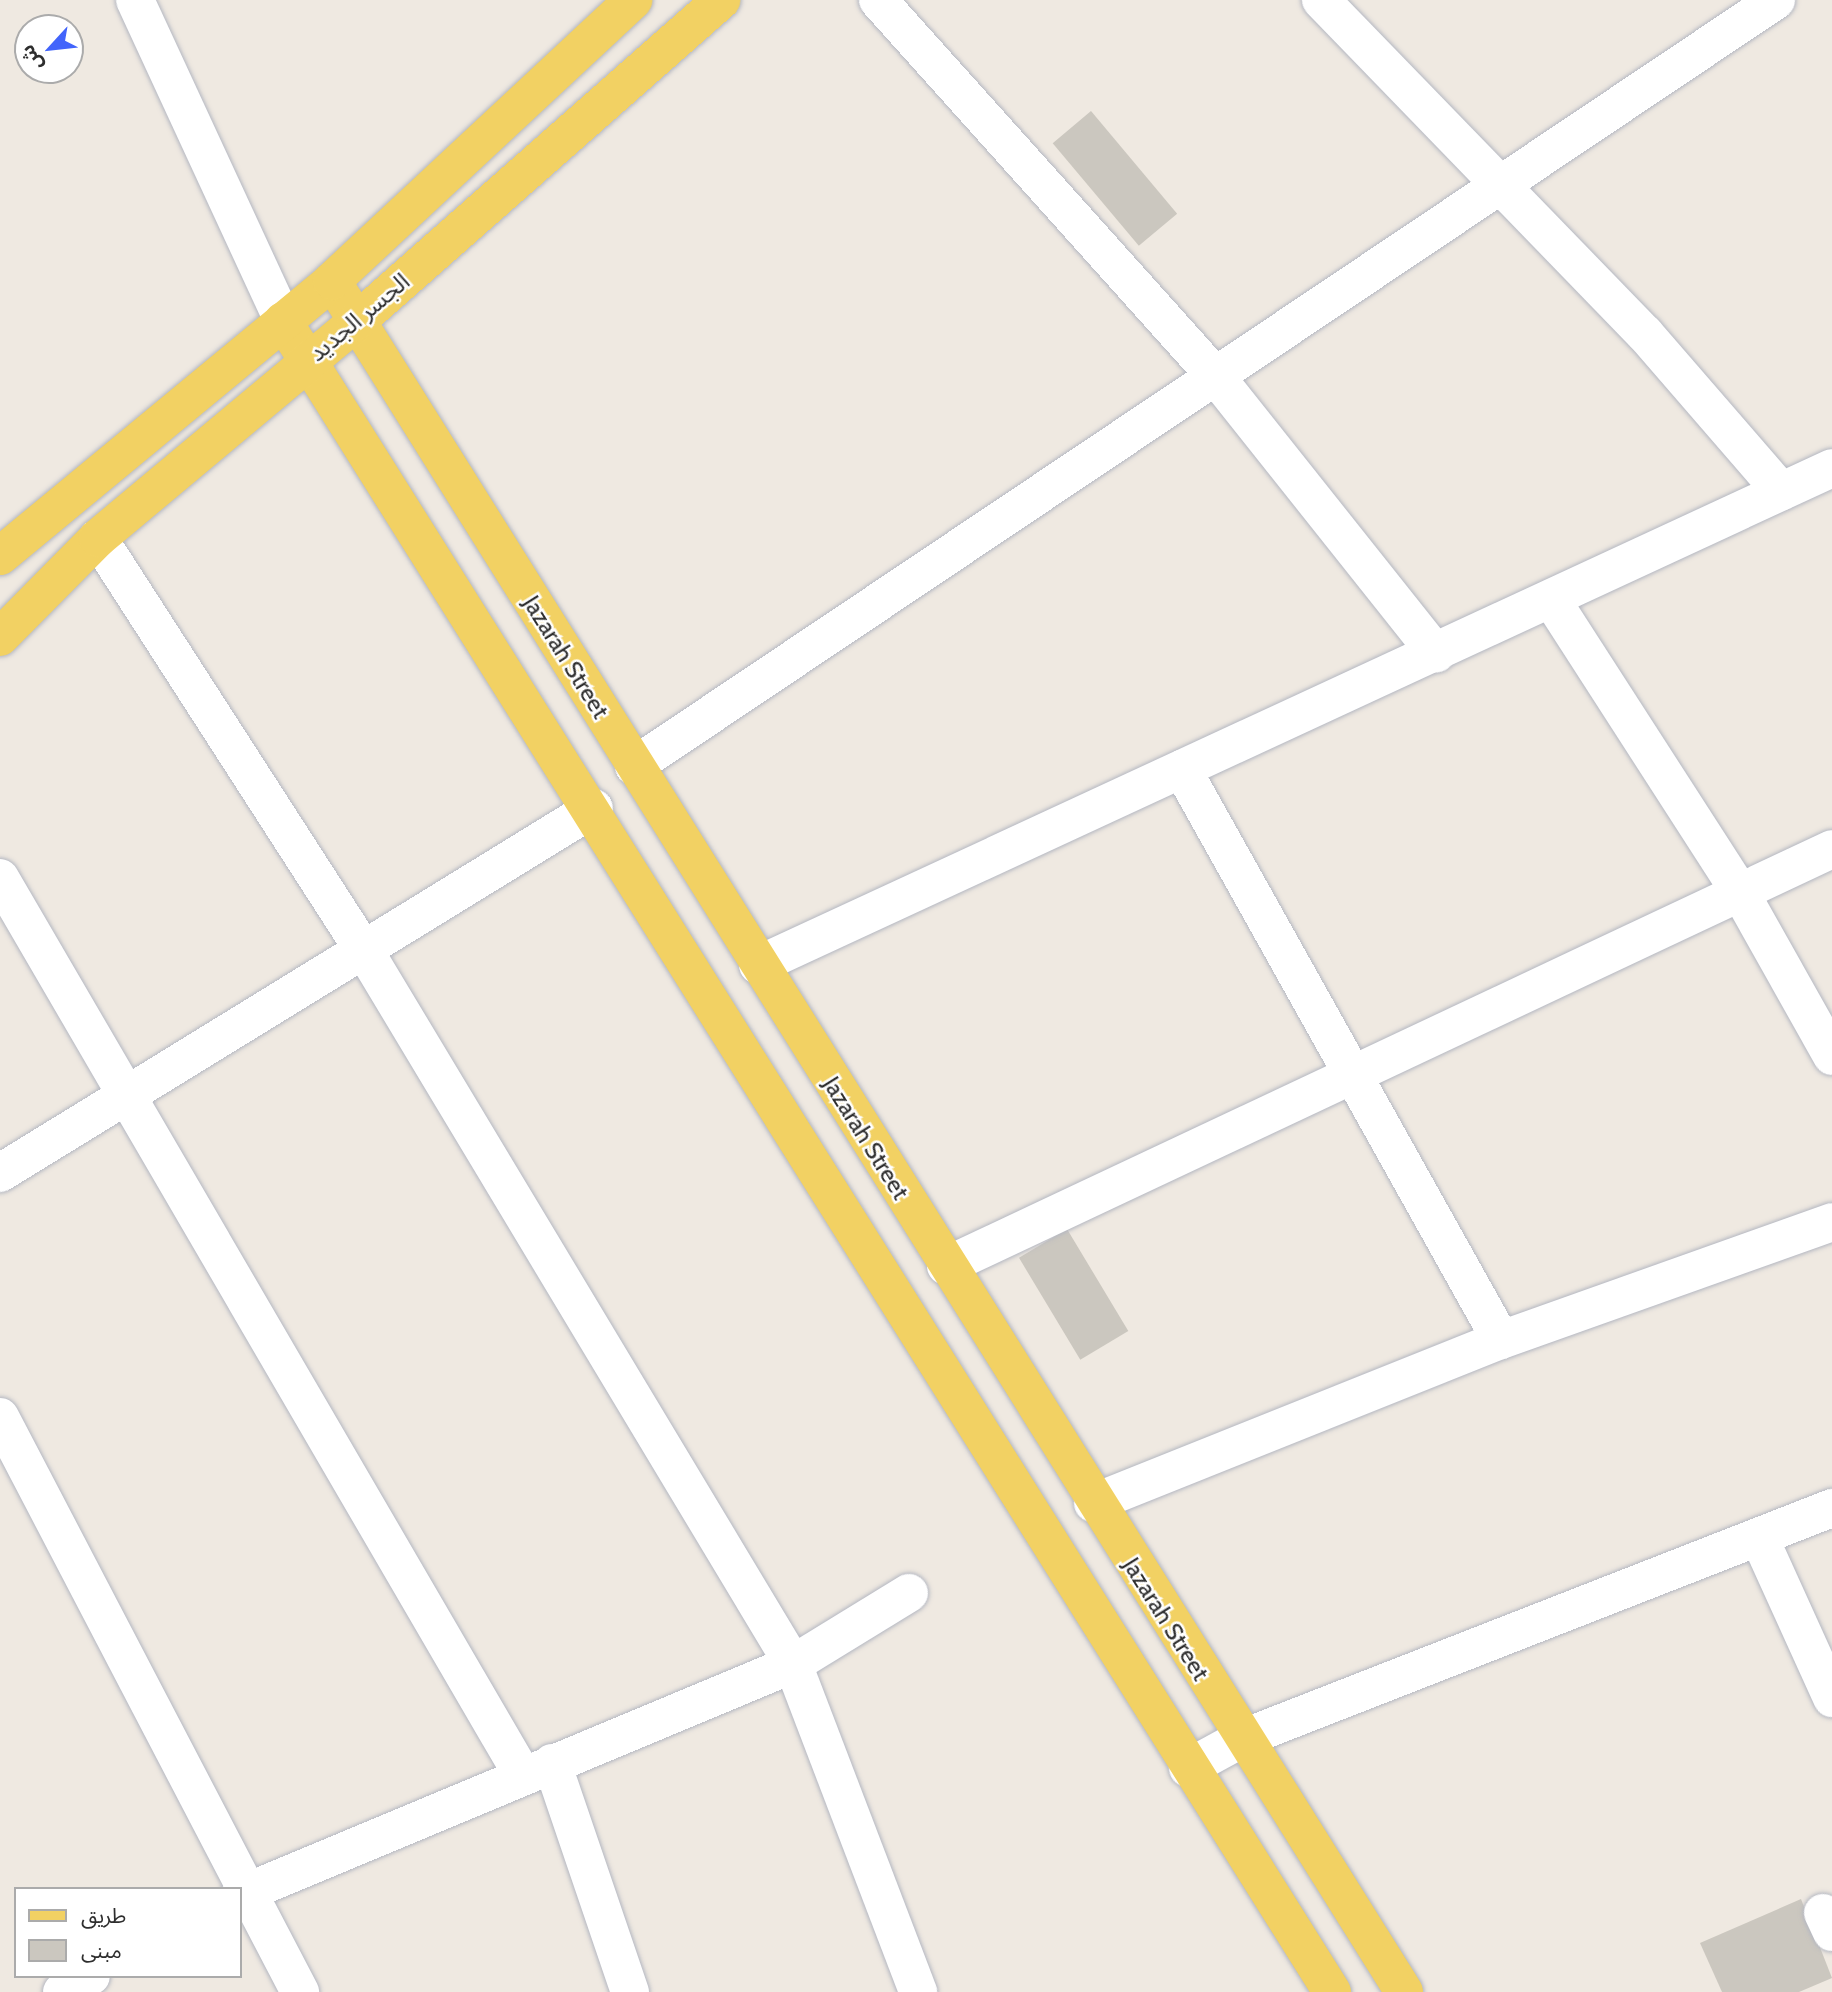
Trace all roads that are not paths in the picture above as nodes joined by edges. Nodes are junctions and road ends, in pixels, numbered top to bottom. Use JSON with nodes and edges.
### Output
{"nodes":[{"id":1,"x":135,"y":0,"type":"edge"},
{"id":2,"x":633,"y":0,"type":"edge"},
{"id":3,"x":721,"y":0,"type":"edge"},
{"id":4,"x":878,"y":0,"type":"edge"},
{"id":5,"x":1321,"y":0,"type":"edge"},
{"id":6,"x":1776,"y":0,"type":"edge"},
{"id":7,"x":1504,"y":186,"type":"junction"},
{"id":8,"x":332,"y":281,"type":"junction"},
{"id":9,"x":283,"y":321,"type":"junction"},
{"id":10,"x":356,"y":322,"type":"junction"},
{"id":11,"x":308,"y":360,"type":"junction"},
{"id":12,"x":1217,"y":378,"type":"junction"},
{"id":13,"x":1832,"y":468,"type":"edge"},
{"id":14,"x":1782,"y":491,"type":"junction"},
{"id":15,"x":98,"y":538,"type":"junction"},
{"id":16,"x":0,"y":556,"type":"edge"},
{"id":17,"x":1551,"y":599,"type":"junction"},
{"id":18,"x":0,"y":637,"type":"edge"},
{"id":19,"x":1436,"y":653,"type":"junction"},
{"id":20,"x":634,"y":766,"type":"junction"},
{"id":21,"x":1182,"y":769,"type":"junction"},
{"id":22,"x":594,"y":807,"type":"junction"},
{"id":23,"x":1832,"y":849,"type":"edge"},
{"id":24,"x":0,"y":878,"type":"edge"},
{"id":25,"x":1740,"y":892,"type":"junction"},
{"id":26,"x":364,"y":950,"type":"junction"},
{"id":27,"x":758,"y":965,"type":"junction"},
{"id":28,"x":1832,"y":1056,"type":"edge"},
{"id":29,"x":1355,"y":1073,"type":"junction"},
{"id":30,"x":128,"y":1096,"type":"junction"},
{"id":31,"x":0,"y":1173,"type":"edge"},
{"id":32,"x":1832,"y":1222,"type":"edge"},
{"id":33,"x":946,"y":1266,"type":"junction"},
{"id":34,"x":1501,"y":1340,"type":"junction"},
{"id":35,"x":0,"y":1417,"type":"edge"},
{"id":36,"x":1093,"y":1503,"type":"junction"},
{"id":37,"x":1832,"y":1508,"type":"edge"},
{"id":38,"x":1759,"y":1537,"type":"junction"},
{"id":39,"x":909,"y":1593,"type":"dead end"},
{"id":40,"x":793,"y":1664,"type":"junction"},
{"id":41,"x":1832,"y":1698,"type":"edge"},
{"id":42,"x":1241,"y":1739,"type":"junction"},
{"id":43,"x":1188,"y":1768,"type":"junction"},
{"id":44,"x":538,"y":1770,"type":"junction"},
{"id":45,"x":241,"y":1887,"type":"edge"},
{"id":46,"x":244,"y":1893,"type":"edge"},
{"id":47,"x":87,"y":1978,"type":"edge"},
{"id":48,"x":62,"y":1992,"type":"edge"},
{"id":49,"x":300,"y":1992,"type":"edge"},
{"id":50,"x":630,"y":1992,"type":"edge"},
{"id":51,"x":918,"y":1992,"type":"edge"},
{"id":52,"x":1332,"y":1992,"type":"edge"},
{"id":53,"x":1404,"y":1992,"type":"edge"}],
"edges":[{"from":1,"to":9,"type":"street"},
{"from":2,"to":8,"type":"main road","name":"الجسر الجديد"},
{"from":3,"to":10,"type":"main road","name":"الجسر الجديد"},
{"from":4,"to":12,"type":"street"},
{"from":5,"to":7,"type":"street"},
{"from":6,"to":7,"type":"street"},
{"from":7,"to":12,"type":"street"},
{"from":7,"to":14,"type":"street"},
{"from":8,"to":9,"type":"main road","name":"الجسر الجديد"},
{"from":8,"to":10,"type":"main road","name":"Jazarah Street"},
{"from":9,"to":11,"type":"main road"},
{"from":9,"to":16,"type":"main road","name":"الجسر الجديد"},
{"from":10,"to":11,"type":"main road","name":"الجسر الجديد"},
{"from":10,"to":20,"type":"main road","name":"Jazarah Street"},
{"from":11,"to":15,"type":"main road","name":"الجسر الجديد"},
{"from":11,"to":22,"type":"main road"},
{"from":12,"to":19,"type":"street"},
{"from":12,"to":20,"type":"street"},
{"from":13,"to":14,"type":"street"},
{"from":14,"to":17,"type":"street"},
{"from":15,"to":18,"type":"main road","name":"الجسر الجديد"},
{"from":15,"to":26,"type":"street"},
{"from":17,"to":19,"type":"street"},
{"from":17,"to":25,"type":"street"},
{"from":19,"to":21,"type":"street"},
{"from":20,"to":27,"type":"main road","name":"Jazarah Street"},
{"from":21,"to":27,"type":"street"},
{"from":21,"to":29,"type":"street"},
{"from":22,"to":26,"type":"street"},
{"from":22,"to":43,"type":"main road"},
{"from":23,"to":25,"type":"street"},
{"from":24,"to":30,"type":"street"},
{"from":25,"to":28,"type":"street"},
{"from":25,"to":29,"type":"street"},
{"from":26,"to":30,"type":"street"},
{"from":26,"to":40,"type":"street"},
{"from":27,"to":33,"type":"main road","name":"Jazarah Street"},
{"from":29,"to":33,"type":"street"},
{"from":29,"to":34,"type":"street"},
{"from":30,"to":31,"type":"street"},
{"from":30,"to":44,"type":"street"},
{"from":32,"to":34,"type":"street"},
{"from":33,"to":36,"type":"main road","name":"Jazarah Street"},
{"from":34,"to":36,"type":"street"},
{"from":35,"to":45,"type":"street"},
{"from":36,"to":42,"type":"main road","name":"Jazarah Street"},
{"from":37,"to":38,"type":"street"},
{"from":38,"to":41,"type":"street"},
{"from":38,"to":42,"type":"street"},
{"from":39,"to":40,"type":"street"},
{"from":40,"to":44,"type":"street"},
{"from":40,"to":51,"type":"street"},
{"from":42,"to":43,"type":"street"},
{"from":42,"to":53,"type":"main road","name":"Jazarah Street"},
{"from":43,"to":52,"type":"main road"},
{"from":44,"to":46,"type":"street"},
{"from":44,"to":50,"type":"street"},
{"from":46,"to":49,"type":"street"},
{"from":47,"to":48,"type":"street"}]}
